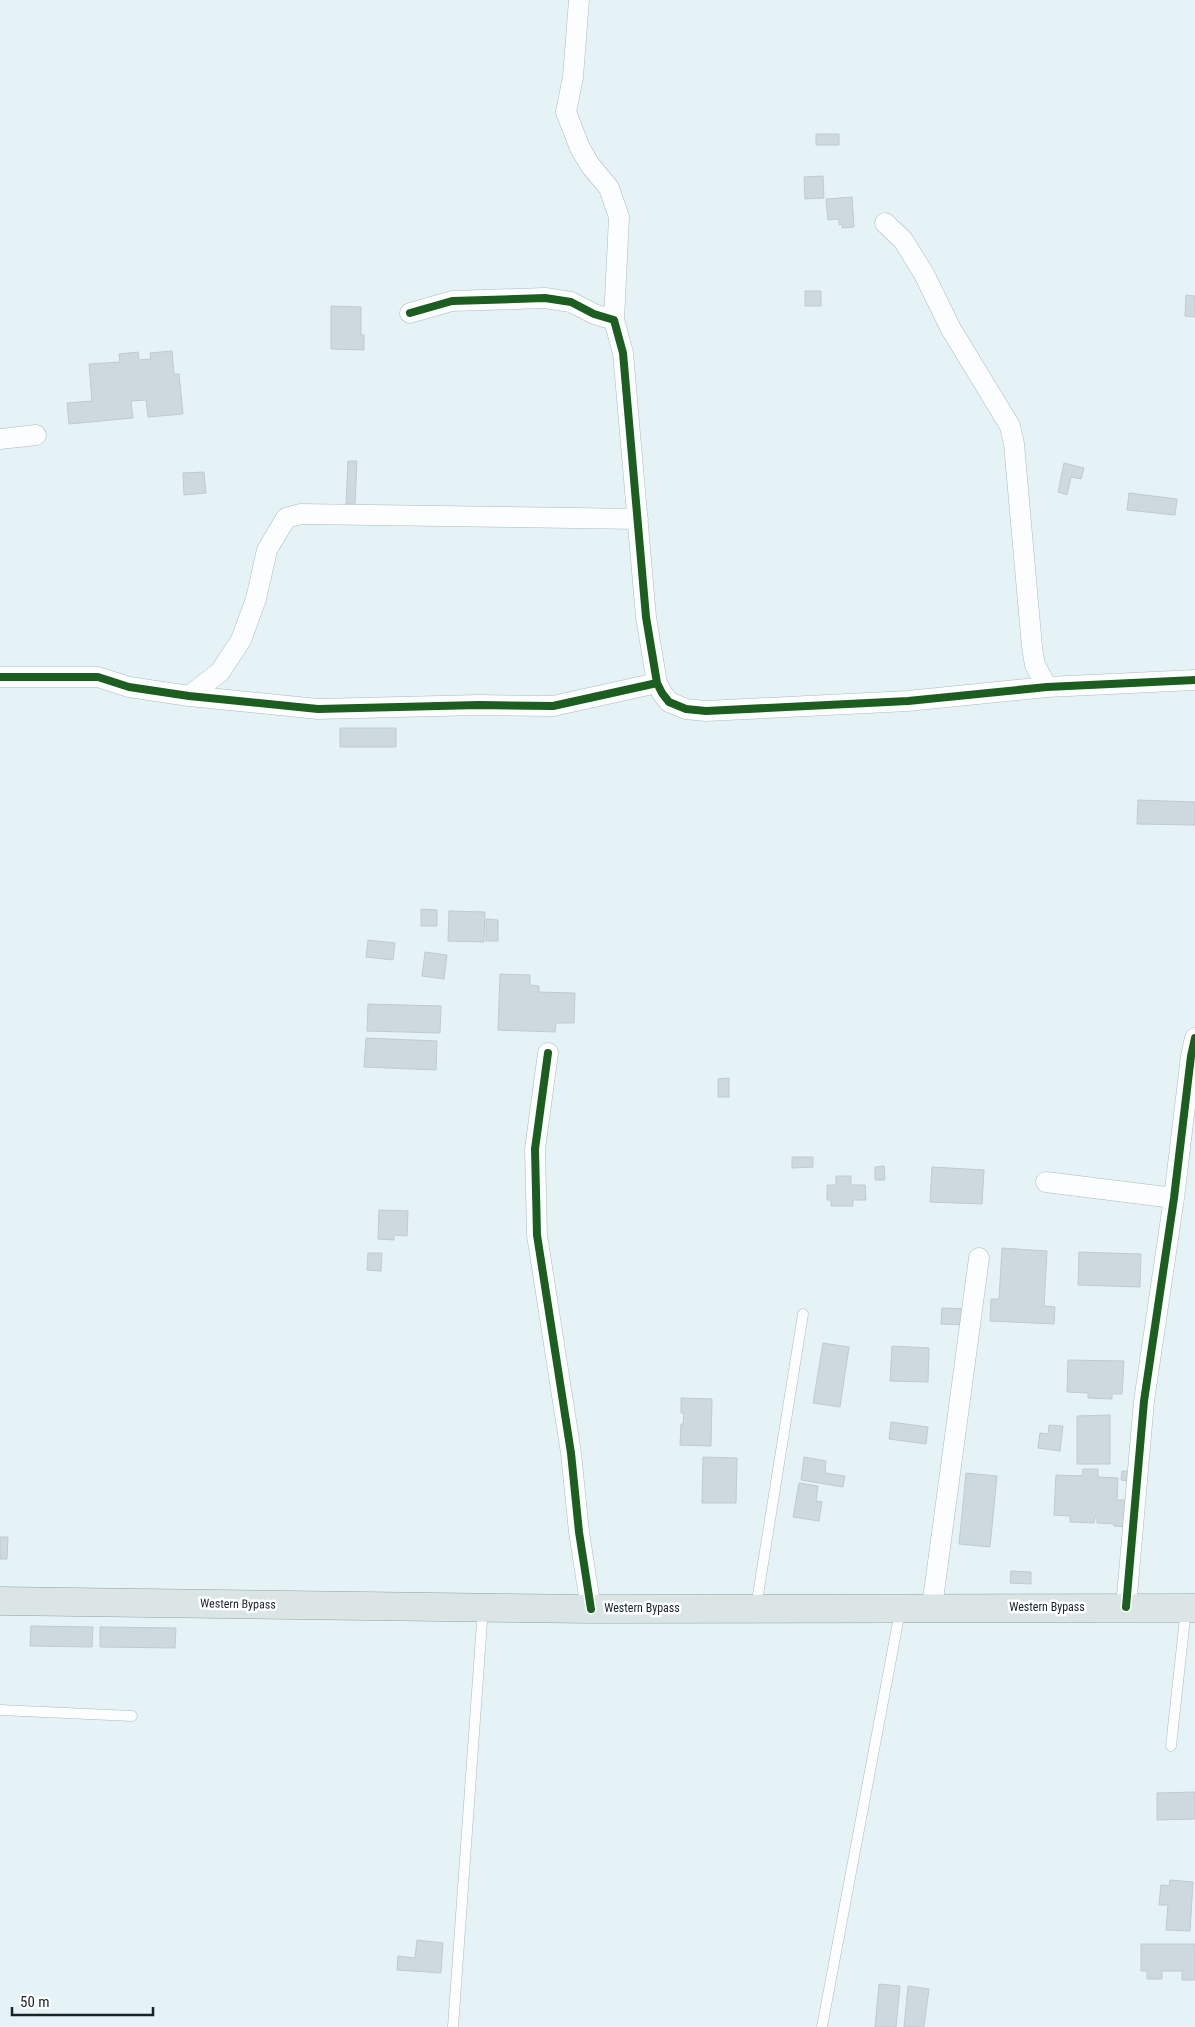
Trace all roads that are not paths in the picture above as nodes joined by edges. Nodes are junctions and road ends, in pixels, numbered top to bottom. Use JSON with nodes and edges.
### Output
{"nodes":[{"id":1,"x":579,"y":0,"type":"edge"},
{"id":2,"x":885,"y":223,"type":"dead end"},
{"id":3,"x":410,"y":313,"type":"dead end"},
{"id":4,"x":614,"y":320,"type":"junction"},
{"id":5,"x":36,"y":435,"type":"dead end"},
{"id":6,"x":0,"y":439,"type":"edge"},
{"id":7,"x":638,"y":519,"type":"junction"},
{"id":8,"x":0,"y":677,"type":"edge"},
{"id":9,"x":1195,"y":680,"type":"edge"},
{"id":10,"x":658,"y":683,"type":"junction"},
{"id":11,"x":1047,"y":687,"type":"junction"},
{"id":12,"x":189,"y":696,"type":"junction"},
{"id":13,"x":1195,"y":1038,"type":"edge"},
{"id":14,"x":548,"y":1053,"type":"dead end"},
{"id":15,"x":1046,"y":1182,"type":"dead end"},
{"id":16,"x":1174,"y":1198,"type":"junction"},
{"id":17,"x":979,"y":1258,"type":"dead end"},
{"id":18,"x":803,"y":1314,"type":"dead end"},
{"id":19,"x":0,"y":1601,"type":"edge"},
{"id":20,"x":483,"y":1607,"type":"junction"},
{"id":21,"x":900,"y":1607,"type":"junction"},
{"id":22,"x":932,"y":1607,"type":"junction"},
{"id":23,"x":1126,"y":1607,"type":"junction"},
{"id":24,"x":756,"y":1608,"type":"junction"},
{"id":25,"x":1190,"y":1608,"type":"edge"},
{"id":26,"x":591,"y":1609,"type":"junction"},
{"id":27,"x":0,"y":1710,"type":"edge"},
{"id":28,"x":132,"y":1716,"type":"dead end"},
{"id":29,"x":1171,"y":1746,"type":"dead end"},
{"id":30,"x":453,"y":2027,"type":"edge"},
{"id":31,"x":822,"y":2027,"type":"edge"}],
"edges":[{"from":1,"to":4,"type":"street"},
{"from":2,"to":11,"type":"street"},
{"from":3,"to":4,"type":"street"},
{"from":4,"to":7,"type":"street"},
{"from":5,"to":6,"type":"street"},
{"from":7,"to":10,"type":"street"},
{"from":7,"to":12,"type":"street"},
{"from":8,"to":12,"type":"street"},
{"from":9,"to":11,"type":"street"},
{"from":10,"to":11,"type":"street"},
{"from":10,"to":12,"type":"street"},
{"from":13,"to":16,"type":"street"},
{"from":14,"to":26,"type":"street"},
{"from":15,"to":16,"type":"street"},
{"from":16,"to":23,"type":"street"},
{"from":17,"to":22,"type":"street"},
{"from":18,"to":24,"type":"lane"},
{"from":19,"to":20,"type":"main road","name":"Western Bypass"},
{"from":20,"to":26,"type":"main road","name":"Western Bypass"},
{"from":20,"to":30,"type":"lane"},
{"from":21,"to":22,"type":"main road","name":"Western Bypass"},
{"from":21,"to":24,"type":"main road","name":"Western Bypass"},
{"from":21,"to":31,"type":"lane"},
{"from":22,"to":23,"type":"main road","name":"Western Bypass"},
{"from":23,"to":25,"type":"main road","name":"Western Bypass"},
{"from":24,"to":26,"type":"main road","name":"Western Bypass"},
{"from":25,"to":29,"type":"lane"},
{"from":27,"to":28,"type":"lane"}]}
